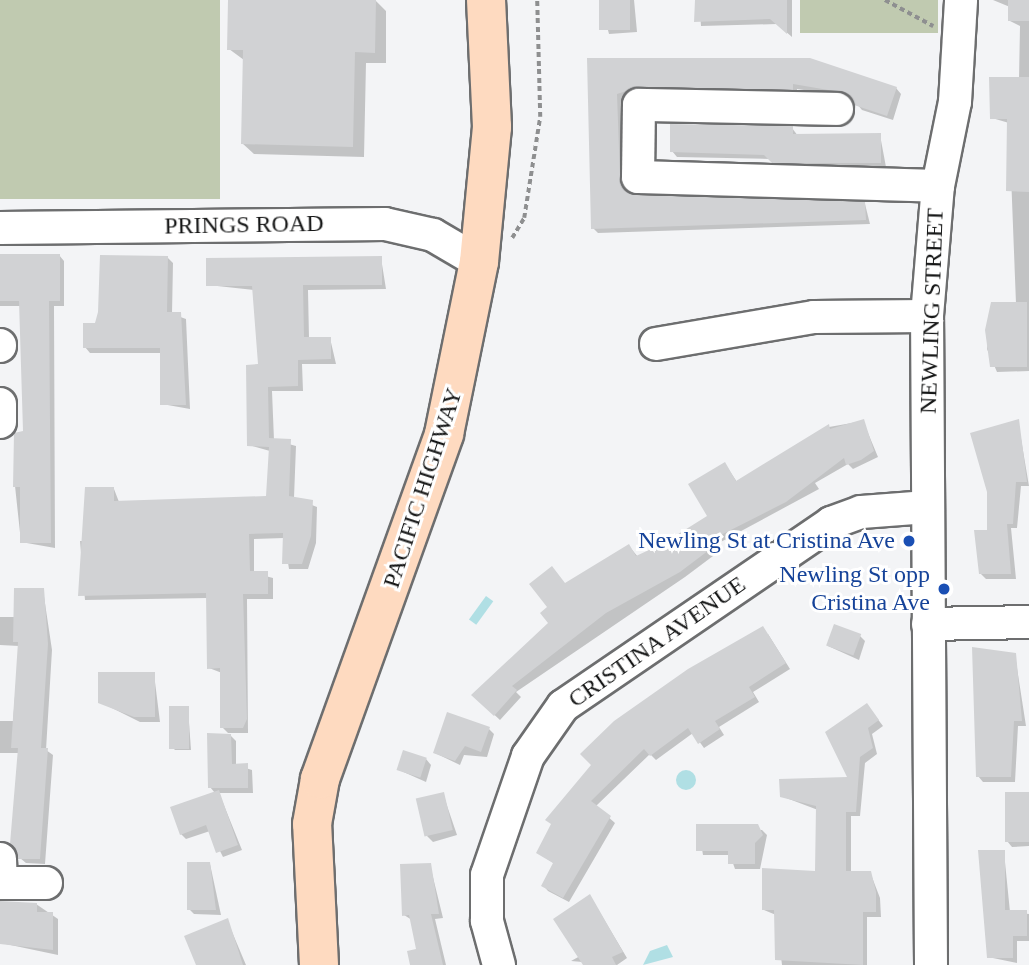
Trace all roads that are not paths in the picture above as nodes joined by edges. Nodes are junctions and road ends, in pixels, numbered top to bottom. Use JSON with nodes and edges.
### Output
{"nodes":[{"id":1,"x":486,"y":0,"type":"edge"},
{"id":2,"x":961,"y":0,"type":"edge"},
{"id":3,"x":837,"y":109,"type":"dead end"},
{"id":4,"x":938,"y":186,"type":"junction"},
{"id":5,"x":0,"y":228,"type":"edge"},
{"id":6,"x":492,"y":256,"type":"junction"},
{"id":7,"x":927,"y":316,"type":"junction"},
{"id":8,"x":656,"y":344,"type":"dead end"},
{"id":9,"x":0,"y":404,"type":"edge"},
{"id":10,"x":0,"y":422,"type":"edge"},
{"id":11,"x":928,"y":507,"type":"junction"},
{"id":12,"x":1029,"y":622,"type":"edge"},
{"id":13,"x":928,"y":624,"type":"junction"},
{"id":14,"x":0,"y":859,"type":"edge"},
{"id":15,"x":46,"y":883,"type":"dead end"},
{"id":16,"x":319,"y":965,"type":"edge"},
{"id":17,"x":499,"y":965,"type":"edge"},
{"id":18,"x":931,"y":965,"type":"edge"}],
"edges":[{"from":1,"to":6,"type":"main road","name":"PACIFIC HIGHWAY"},
{"from":2,"to":4,"type":"street","name":"NEWLING STREET"},
{"from":3,"to":4,"type":"street"},
{"from":4,"to":7,"type":"street","name":"NEWLING STREET"},
{"from":5,"to":6,"type":"street","name":"PRINGS ROAD"},
{"from":6,"to":16,"type":"main road","name":"PACIFIC HIGHWAY"},
{"from":7,"to":8,"type":"street"},
{"from":7,"to":11,"type":"street","name":"NEWLING STREET"},
{"from":9,"to":10,"type":"street"},
{"from":11,"to":13,"type":"street","name":"NEWLING STREET"},
{"from":11,"to":17,"type":"street","name":"CRISTINA AVENUE"},
{"from":12,"to":13,"type":"street"},
{"from":13,"to":18,"type":"street","name":"NEWLING STREET"},
{"from":14,"to":15,"type":"street"}]}
